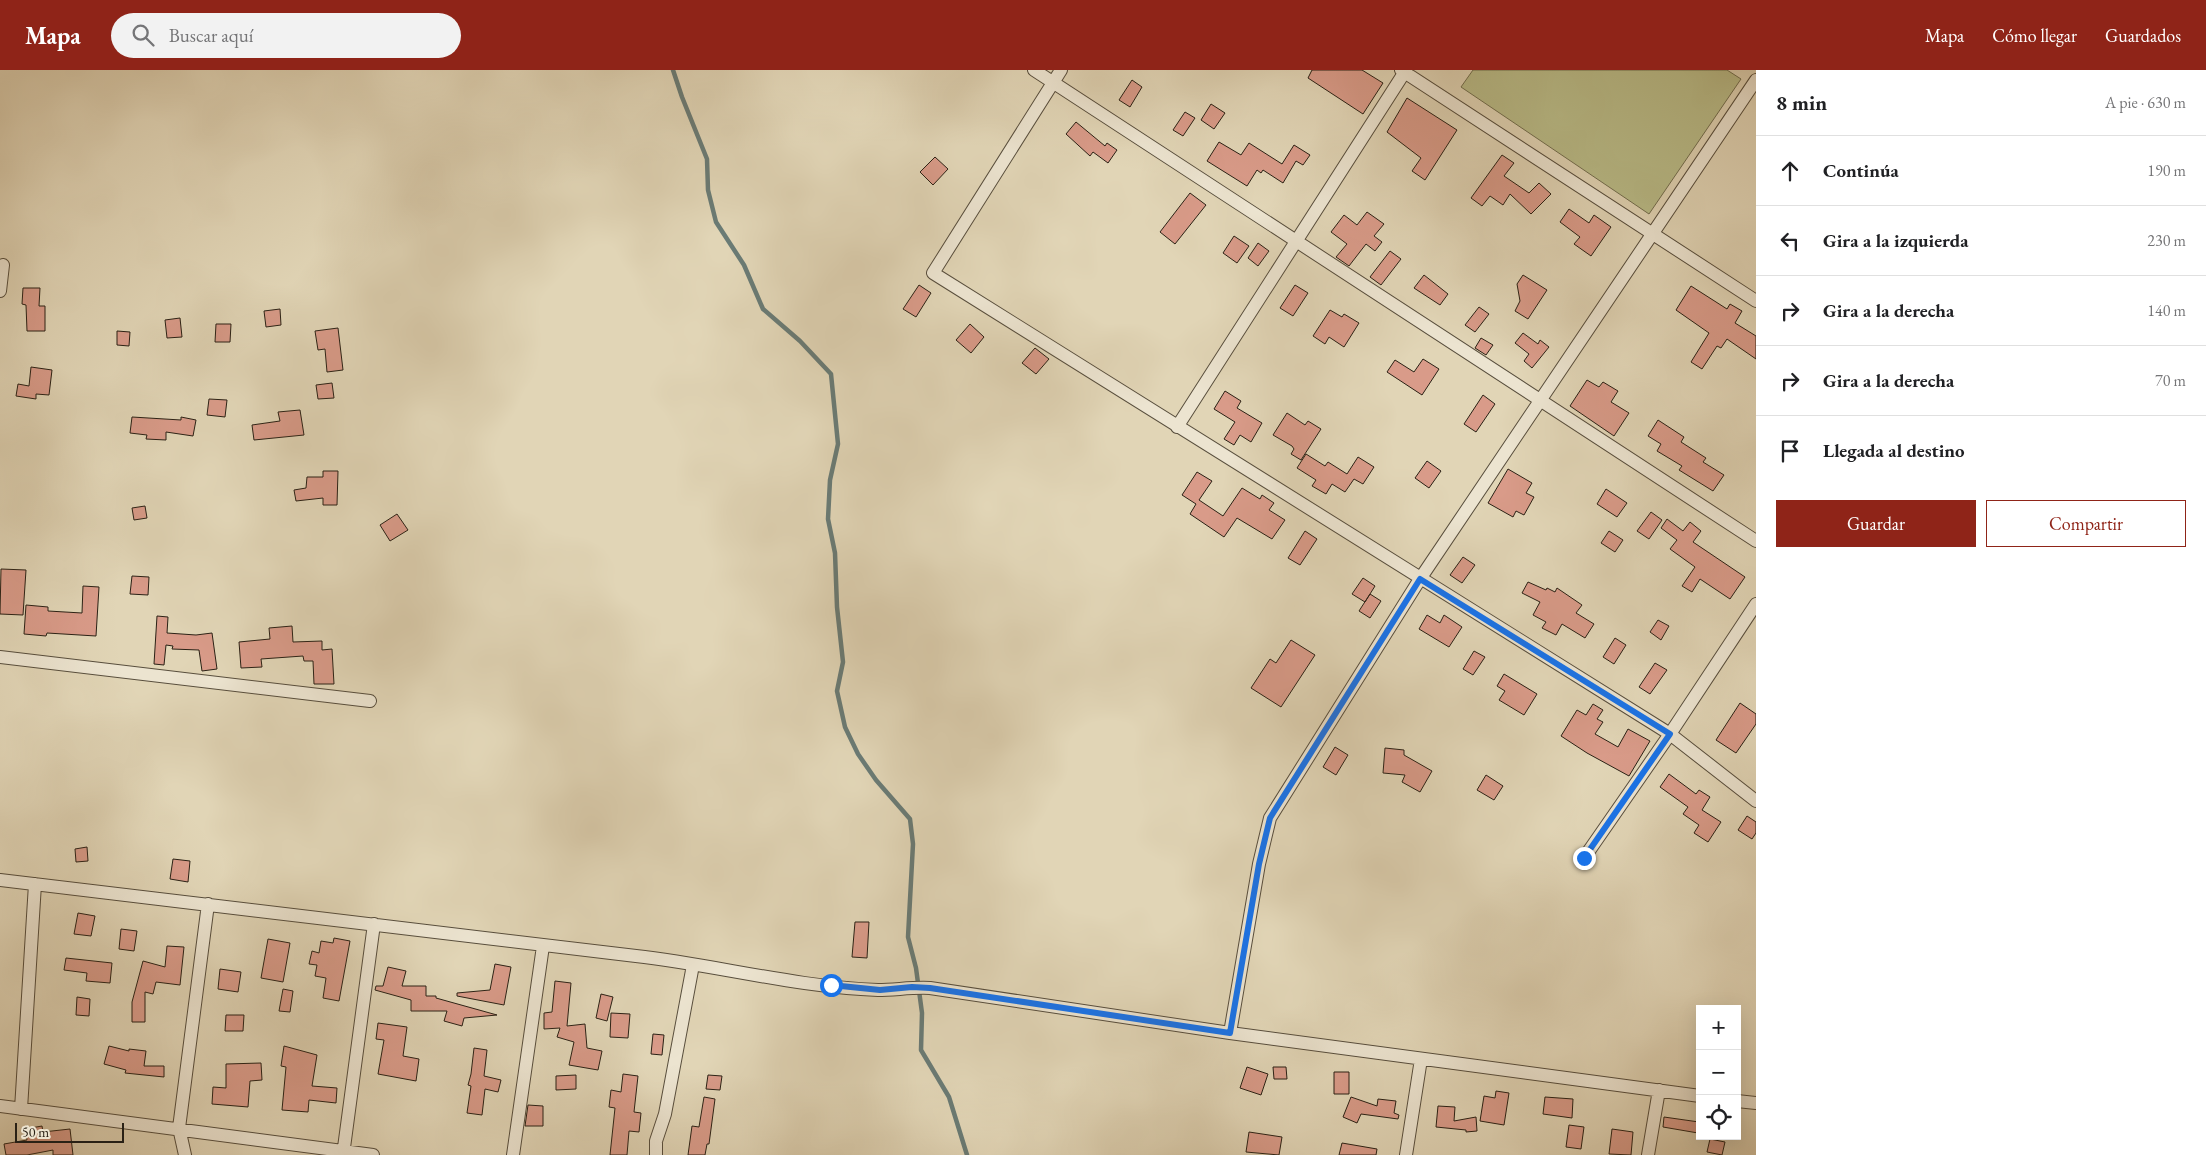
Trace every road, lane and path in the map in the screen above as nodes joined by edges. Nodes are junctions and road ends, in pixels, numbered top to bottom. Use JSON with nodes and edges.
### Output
{"nodes":[{"id":1,"x":1034,"y":70,"type":"edge"},
{"id":2,"x":1061,"y":70,"type":"edge"},
{"id":3,"x":1404,"y":71,"type":"edge"},
{"id":4,"x":1756,"y":80,"type":"edge"},
{"id":5,"x":1053,"y":82,"type":"junction"},
{"id":6,"x":1651,"y":234,"type":"junction"},
{"id":7,"x":1297,"y":242,"type":"junction"},
{"id":8,"x":3,"y":265,"type":"dead end"},
{"id":9,"x":0,"y":291,"type":"edge"},
{"id":10,"x":1756,"y":301,"type":"edge"},
{"id":11,"x":1540,"y":400,"type":"junction"},
{"id":12,"x":1178,"y":427,"type":"junction"},
{"id":13,"x":1756,"y":541,"type":"edge"},
{"id":14,"x":1420,"y":579,"type":"junction"},
{"id":15,"x":1756,"y":604,"type":"edge"},
{"id":16,"x":0,"y":657,"type":"edge"},
{"id":17,"x":370,"y":701,"type":"dead end"},
{"id":18,"x":1670,"y":734,"type":"junction"},
{"id":19,"x":1756,"y":801,"type":"edge"},
{"id":20,"x":1584,"y":858,"type":"dead end"},
{"id":21,"x":0,"y":880,"type":"edge"},
{"id":22,"x":35,"y":884,"type":"junction"},
{"id":23,"x":208,"y":904,"type":"junction"},
{"id":24,"x":374,"y":924,"type":"junction"},
{"id":25,"x":543,"y":946,"type":"junction"},
{"id":26,"x":694,"y":965,"type":"junction"},
{"id":27,"x":1230,"y":1033,"type":"junction"},
{"id":28,"x":1421,"y":1058,"type":"junction"},
{"id":29,"x":1659,"y":1090,"type":"junction"},
{"id":30,"x":1696,"y":1095,"type":"edge"},
{"id":31,"x":1741,"y":1101,"type":"edge"},
{"id":32,"x":1756,"y":1103,"type":"edge"},
{"id":33,"x":0,"y":1106,"type":"edge"},
{"id":34,"x":21,"y":1109,"type":"junction"},
{"id":35,"x":179,"y":1128,"type":"junction"},
{"id":36,"x":343,"y":1153,"type":"edge"},
{"id":37,"x":185,"y":1155,"type":"edge"},
{"id":38,"x":373,"y":1155,"type":"edge"},
{"id":39,"x":514,"y":1155,"type":"edge"},
{"id":40,"x":656,"y":1155,"type":"edge"},
{"id":41,"x":1406,"y":1155,"type":"edge"},
{"id":42,"x":1648,"y":1155,"type":"edge"}],
"edges":[{"from":1,"to":5,"type":"street"},
{"from":2,"to":5,"type":"street"},
{"from":3,"to":6,"type":"street"},
{"from":3,"to":7,"type":"street"},
{"from":4,"to":6,"type":"street"},
{"from":5,"to":7,"type":"street"},
{"from":5,"to":12,"type":"street"},
{"from":6,"to":10,"type":"street"},
{"from":6,"to":11,"type":"street"},
{"from":7,"to":11,"type":"street"},
{"from":7,"to":12,"type":"street"},
{"from":8,"to":9,"type":"street"},
{"from":11,"to":13,"type":"street"},
{"from":11,"to":14,"type":"street"},
{"from":12,"to":14,"type":"street"},
{"from":14,"to":18,"type":"street"},
{"from":14,"to":27,"type":"street"},
{"from":15,"to":18,"type":"street"},
{"from":16,"to":17,"type":"street"},
{"from":18,"to":19,"type":"street"},
{"from":18,"to":20,"type":"street"},
{"from":21,"to":22,"type":"street"},
{"from":22,"to":23,"type":"street"},
{"from":22,"to":34,"type":"street"},
{"from":23,"to":24,"type":"street"},
{"from":23,"to":35,"type":"street"},
{"from":24,"to":25,"type":"street"},
{"from":24,"to":36,"type":"street"},
{"from":25,"to":26,"type":"street"},
{"from":25,"to":39,"type":"street"},
{"from":26,"to":27,"type":"street"},
{"from":26,"to":40,"type":"street"},
{"from":27,"to":28,"type":"street"},
{"from":28,"to":29,"type":"street"},
{"from":28,"to":41,"type":"street"},
{"from":29,"to":30,"type":"street"},
{"from":29,"to":42,"type":"street"},
{"from":31,"to":32,"type":"street"},
{"from":33,"to":34,"type":"street"},
{"from":34,"to":35,"type":"street"},
{"from":35,"to":36,"type":"street"},
{"from":35,"to":37,"type":"street"},
{"from":36,"to":38,"type":"street"}]}
